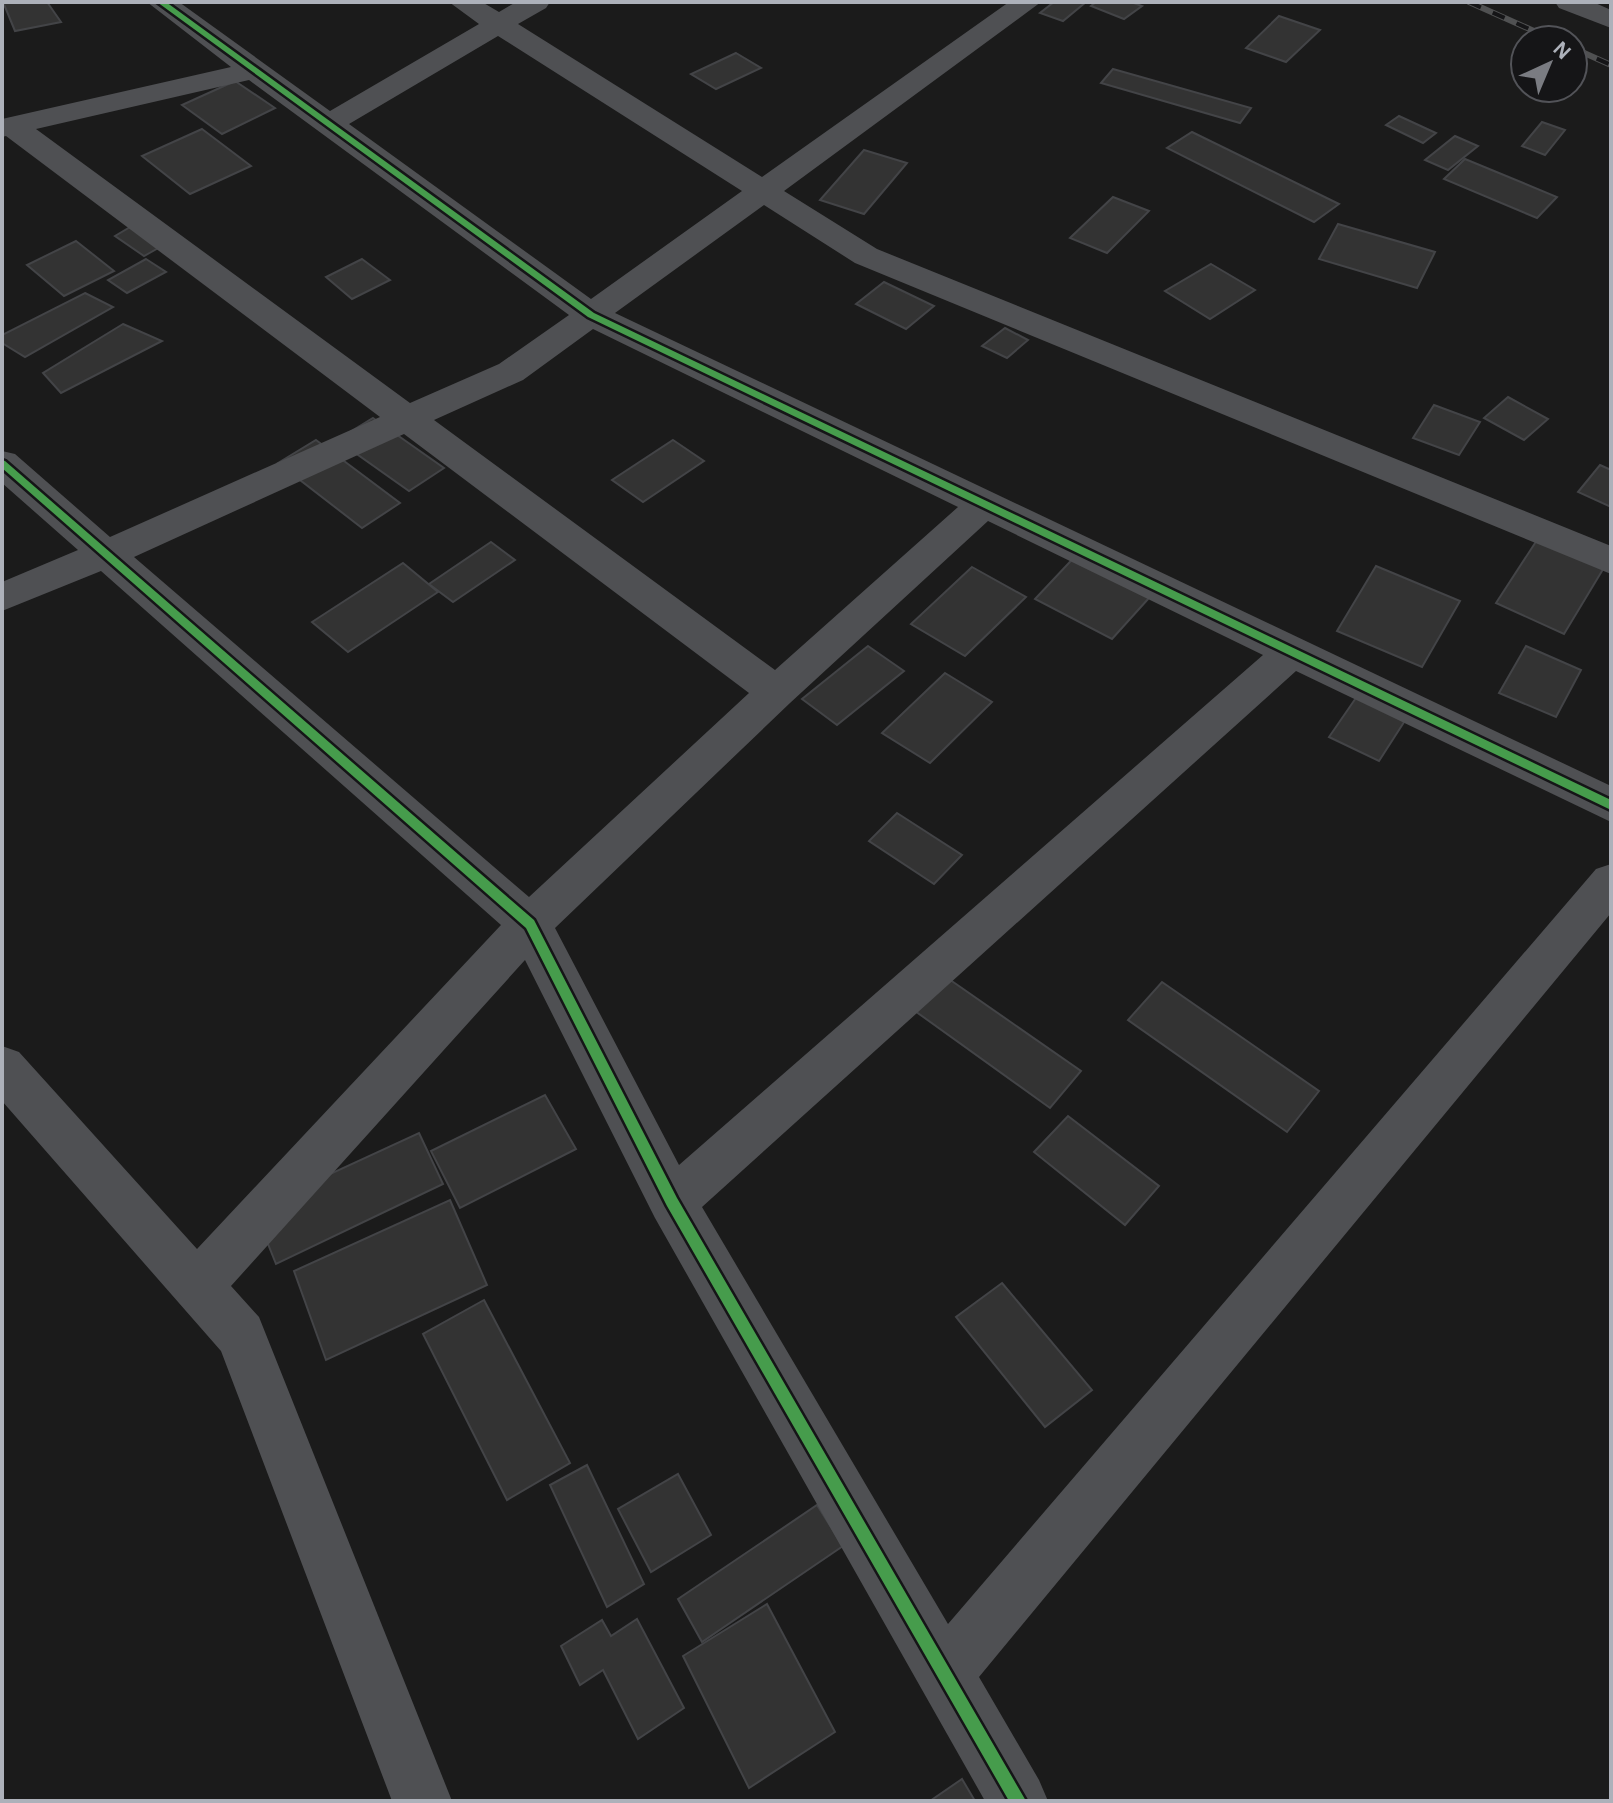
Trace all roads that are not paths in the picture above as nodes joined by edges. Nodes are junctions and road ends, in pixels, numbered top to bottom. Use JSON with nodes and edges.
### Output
{"nodes":[{"id":1,"x":161,"y":2,"type":"edge"},
{"id":2,"x":463,"y":2,"type":"edge"},
{"id":3,"x":536,"y":2,"type":"edge"},
{"id":4,"x":1027,"y":2,"type":"edge"},
{"id":5,"x":1569,"y":2,"type":"edge"},
{"id":6,"x":1611,"y":20,"type":"edge"},
{"id":7,"x":499,"y":25,"type":"junction"},
{"id":8,"x":254,"y":70,"type":"junction"},
{"id":9,"x":330,"y":123,"type":"junction"},
{"id":10,"x":7,"y":127,"type":"edge"},
{"id":11,"x":764,"y":191,"type":"junction"},
{"id":12,"x":591,"y":315,"type":"junction"},
{"id":13,"x":405,"y":418,"type":"junction"},
{"id":14,"x":2,"y":463,"type":"edge"},
{"id":15,"x":984,"y":504,"type":"junction"},
{"id":16,"x":106,"y":554,"type":"junction"},
{"id":17,"x":1611,"y":561,"type":"edge"},
{"id":18,"x":2,"y":597,"type":"edge"},
{"id":19,"x":1292,"y":652,"type":"junction"},
{"id":20,"x":776,"y":692,"type":"junction"},
{"id":21,"x":1611,"y":805,"type":"edge"},
{"id":22,"x":1611,"y":882,"type":"edge"},
{"id":23,"x":530,"y":924,"type":"junction"},
{"id":24,"x":2,"y":1067,"type":"edge"},
{"id":25,"x":672,"y":1202,"type":"junction"},
{"id":26,"x":197,"y":1286,"type":"junction"},
{"id":27,"x":944,"y":1673,"type":"junction"},
{"id":28,"x":422,"y":1801,"type":"edge"},
{"id":29,"x":1018,"y":1801,"type":"edge"}],
"edges":[{"from":1,"to":8,"type":"street"},
{"from":2,"to":7,"type":"street"},
{"from":3,"to":7,"type":"street"},
{"from":4,"to":11,"type":"street"},
{"from":5,"to":6,"type":"street"},
{"from":7,"to":9,"type":"street"},
{"from":7,"to":11,"type":"street"},
{"from":8,"to":9,"type":"street"},
{"from":8,"to":10,"type":"street"},
{"from":9,"to":12,"type":"street"},
{"from":10,"to":13,"type":"street"},
{"from":11,"to":12,"type":"street"},
{"from":11,"to":17,"type":"street"},
{"from":12,"to":13,"type":"street"},
{"from":12,"to":15,"type":"street"},
{"from":13,"to":16,"type":"street"},
{"from":13,"to":20,"type":"street"},
{"from":14,"to":16,"type":"street"},
{"from":15,"to":19,"type":"street"},
{"from":15,"to":20,"type":"street"},
{"from":16,"to":18,"type":"street"},
{"from":16,"to":23,"type":"street"},
{"from":19,"to":21,"type":"street"},
{"from":19,"to":25,"type":"street"},
{"from":20,"to":23,"type":"street"},
{"from":22,"to":27,"type":"street"},
{"from":23,"to":25,"type":"street"},
{"from":23,"to":26,"type":"street"},
{"from":24,"to":26,"type":"street"},
{"from":25,"to":27,"type":"street"},
{"from":26,"to":28,"type":"street"},
{"from":27,"to":29,"type":"street"}]}
